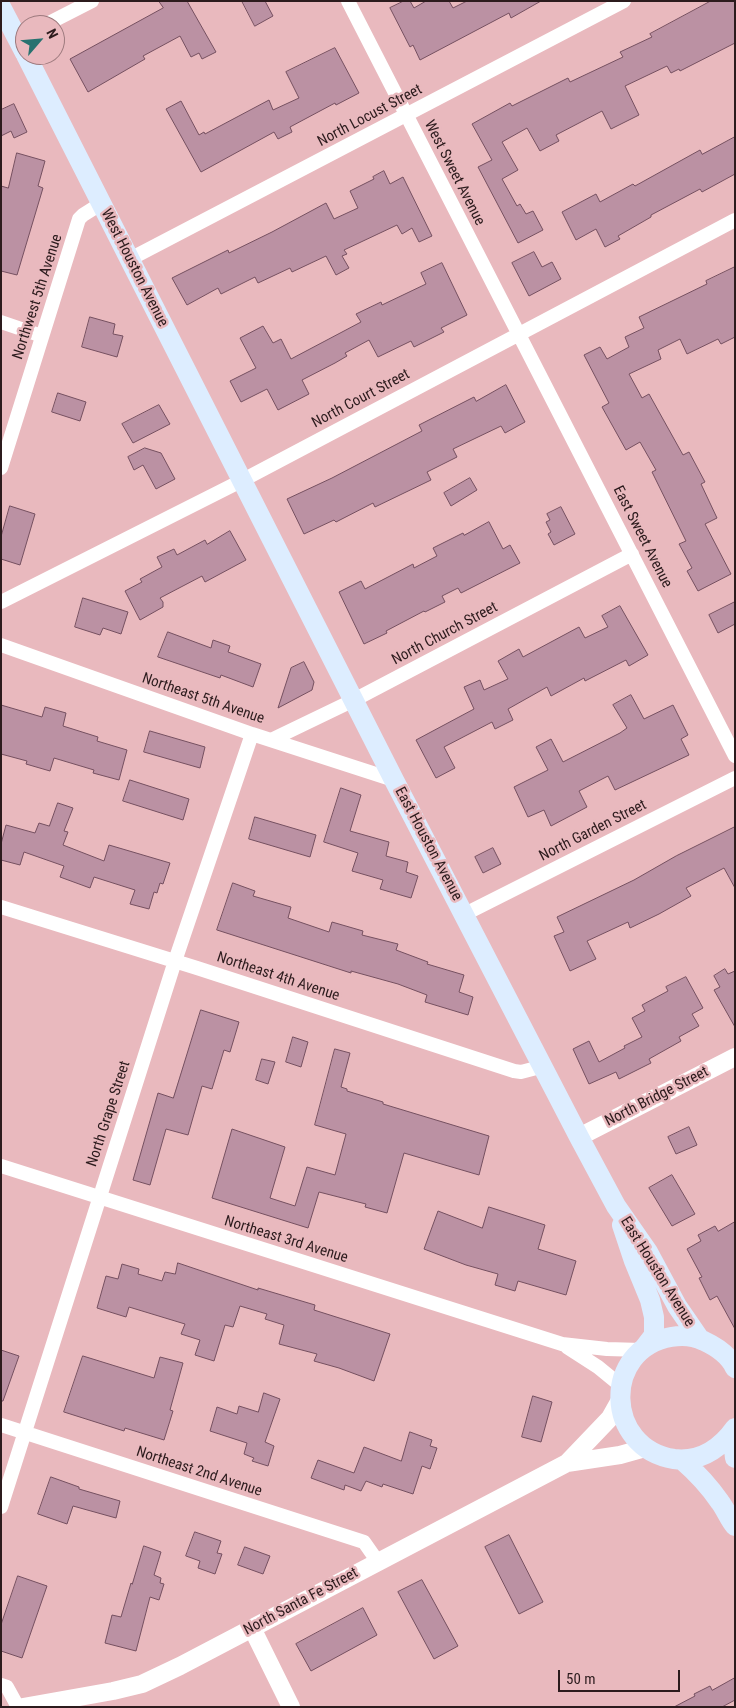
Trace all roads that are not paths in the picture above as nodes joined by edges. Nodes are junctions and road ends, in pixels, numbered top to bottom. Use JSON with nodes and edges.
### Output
{"nodes":[{"id":1,"x":92,"y":1,"type":"edge"},
{"id":2,"x":348,"y":1,"type":"edge"},
{"id":3,"x":624,"y":1,"type":"edge"},
{"id":4,"x":1,"y":7,"type":"edge"},
{"id":5,"x":65,"y":15,"type":"edge"},
{"id":6,"x":15,"y":32,"type":"edge"},
{"id":7,"x":32,"y":65,"type":"edge"},
{"id":8,"x":406,"y":116,"type":"junction"},
{"id":9,"x":102,"y":204,"type":"junction"},
{"id":10,"x":735,"y":220,"type":"edge"},
{"id":11,"x":130,"y":259,"type":"junction"},
{"id":12,"x":1,"y":322,"type":"edge"},
{"id":13,"x":519,"y":333,"type":"junction"},
{"id":14,"x":42,"y":336,"type":"junction"},
{"id":15,"x":1,"y":468,"type":"edge"},
{"id":16,"x":243,"y":480,"type":"junction"},
{"id":17,"x":632,"y":554,"type":"junction"},
{"id":18,"x":1,"y":602,"type":"edge"},
{"id":19,"x":1,"y":645,"type":"edge"},
{"id":20,"x":354,"y":700,"type":"junction"},
{"id":21,"x":252,"y":734,"type":"junction"},
{"id":22,"x":272,"y":740,"type":"junction"},
{"id":23,"x":735,"y":756,"type":"edge"},
{"id":24,"x":735,"y":778,"type":"edge"},
{"id":25,"x":394,"y":780,"type":"junction"},
{"id":26,"x":1,"y":907,"type":"edge"},
{"id":27,"x":465,"y":914,"type":"junction"},
{"id":28,"x":175,"y":961,"type":"junction"},
{"id":29,"x":735,"y":1057,"type":"edge"},
{"id":30,"x":544,"y":1066,"type":"junction"},
{"id":31,"x":579,"y":1136,"type":"junction"},
{"id":32,"x":1,"y":1166,"type":"edge"},
{"id":33,"x":99,"y":1198,"type":"junction"},
{"id":34,"x":616,"y":1206,"type":"junction"},
{"id":35,"x":699,"y":1338,"type":"junction"},
{"id":36,"x":562,"y":1344,"type":"junction"},
{"id":37,"x":643,"y":1349,"type":"junction"},
{"id":38,"x":735,"y":1368,"type":"edge"},
{"id":39,"x":620,"y":1394,"type":"junction"},
{"id":40,"x":1,"y":1425,"type":"edge"},
{"id":41,"x":735,"y":1428,"type":"edge"},
{"id":42,"x":24,"y":1432,"type":"junction"},
{"id":43,"x":735,"y":1434,"type":"edge"},
{"id":44,"x":645,"y":1448,"type":"junction"},
{"id":45,"x":735,"y":1458,"type":"edge"},
{"id":46,"x":682,"y":1460,"type":"junction"},
{"id":47,"x":567,"y":1463,"type":"junction"},
{"id":48,"x":1,"y":1507,"type":"edge"},
{"id":49,"x":735,"y":1526,"type":"edge"},
{"id":50,"x":378,"y":1562,"type":"junction"},
{"id":51,"x":252,"y":1628,"type":"junction"},
{"id":52,"x":1,"y":1685,"type":"edge"},
{"id":53,"x":18,"y":1707,"type":"edge"},
{"id":54,"x":23,"y":1707,"type":"edge"},
{"id":55,"x":291,"y":1707,"type":"edge"}],
"edges":[{"from":1,"to":5,"type":"street"},
{"from":2,"to":8,"type":"street","name":"West Sweet Avenue"},
{"from":3,"to":8,"type":"street","name":"North Locust Street"},
{"from":4,"to":6,"type":"main road","name":"West Houston Avenue"},
{"from":7,"to":9,"type":"main road","name":"West Houston Avenue"},
{"from":8,"to":11,"type":"street","name":"North Locust Street"},
{"from":8,"to":13,"type":"street","name":"West Sweet Avenue"},
{"from":9,"to":11,"type":"main road","name":"West Houston Avenue"},
{"from":9,"to":14,"type":"street","name":"Northwest 5th Avenue"},
{"from":10,"to":13,"type":"street","name":"North Court Street"},
{"from":11,"to":16,"type":"main road","name":"West Houston Avenue"},
{"from":12,"to":14,"type":"street"},
{"from":13,"to":16,"type":"street","name":"North Court Street"},
{"from":13,"to":17,"type":"street","name":"East Sweet Avenue"},
{"from":14,"to":15,"type":"street","name":"Northwest 5th Avenue"},
{"from":16,"to":18,"type":"street","name":"North Court Street"},
{"from":16,"to":20,"type":"main road","name":"East Houston Avenue"},
{"from":17,"to":20,"type":"street","name":"North Church Street"},
{"from":17,"to":23,"type":"street","name":"East Sweet Avenue"},
{"from":19,"to":21,"type":"street","name":"Northeast 5th Avenue"},
{"from":20,"to":22,"type":"street","name":"North Church Street"},
{"from":20,"to":25,"type":"main road","name":"East Houston Avenue"},
{"from":21,"to":22,"type":"street","name":"Northeast 5th Avenue"},
{"from":21,"to":28,"type":"street","name":"North Grape Street"},
{"from":22,"to":25,"type":"street","name":"Northeast 5th Avenue"},
{"from":24,"to":27,"type":"street","name":"North Garden Street"},
{"from":25,"to":27,"type":"main road","name":"East Houston Avenue"},
{"from":26,"to":28,"type":"street","name":"Northeast 4th Avenue"},
{"from":27,"to":30,"type":"main road","name":"East Houston Avenue"},
{"from":28,"to":30,"type":"street","name":"Northeast 4th Avenue"},
{"from":28,"to":33,"type":"street","name":"North Grape Street"},
{"from":29,"to":31,"type":"street","name":"North Bridge Street"},
{"from":30,"to":31,"type":"main road","name":"East Houston Avenue"},
{"from":31,"to":34,"type":"main road","name":"East Houston Avenue"},
{"from":32,"to":33,"type":"street","name":"Northeast 3rd Avenue"},
{"from":33,"to":36,"type":"street","name":"Northeast 3rd Avenue"},
{"from":33,"to":42,"type":"street","name":"North Grape Street"},
{"from":34,"to":35,"type":"main road","name":"East Houston Avenue"},
{"from":34,"to":37,"type":"main road","name":"East Houston Avenue"},
{"from":35,"to":37,"type":"main road"},
{"from":35,"to":38,"type":"main road"},
{"from":36,"to":37,"type":"street","name":"Northeast 3rd Avenue"},
{"from":36,"to":39,"type":"street","name":"Northeast 3rd Avenue"},
{"from":37,"to":39,"type":"main road","name":"East Houston Avenue"},
{"from":39,"to":44,"type":"main road"},
{"from":39,"to":47,"type":"street","name":"North Santa Fe Street"},
{"from":40,"to":42,"type":"street","name":"Northeast 2nd Avenue"},
{"from":41,"to":46,"type":"main road"},
{"from":42,"to":48,"type":"street","name":"North Grape Street"},
{"from":42,"to":50,"type":"street","name":"Northeast 2nd Avenue"},
{"from":43,"to":45,"type":"main road"},
{"from":44,"to":46,"type":"main road"},
{"from":44,"to":47,"type":"street","name":"North Santa Fe Street"},
{"from":46,"to":49,"type":"main road"},
{"from":47,"to":50,"type":"street","name":"North Santa Fe Street"},
{"from":50,"to":51,"type":"street","name":"North Santa Fe Street"},
{"from":51,"to":54,"type":"street","name":"North Santa Fe Street"},
{"from":51,"to":55,"type":"street"},
{"from":52,"to":53,"type":"street"}]}
